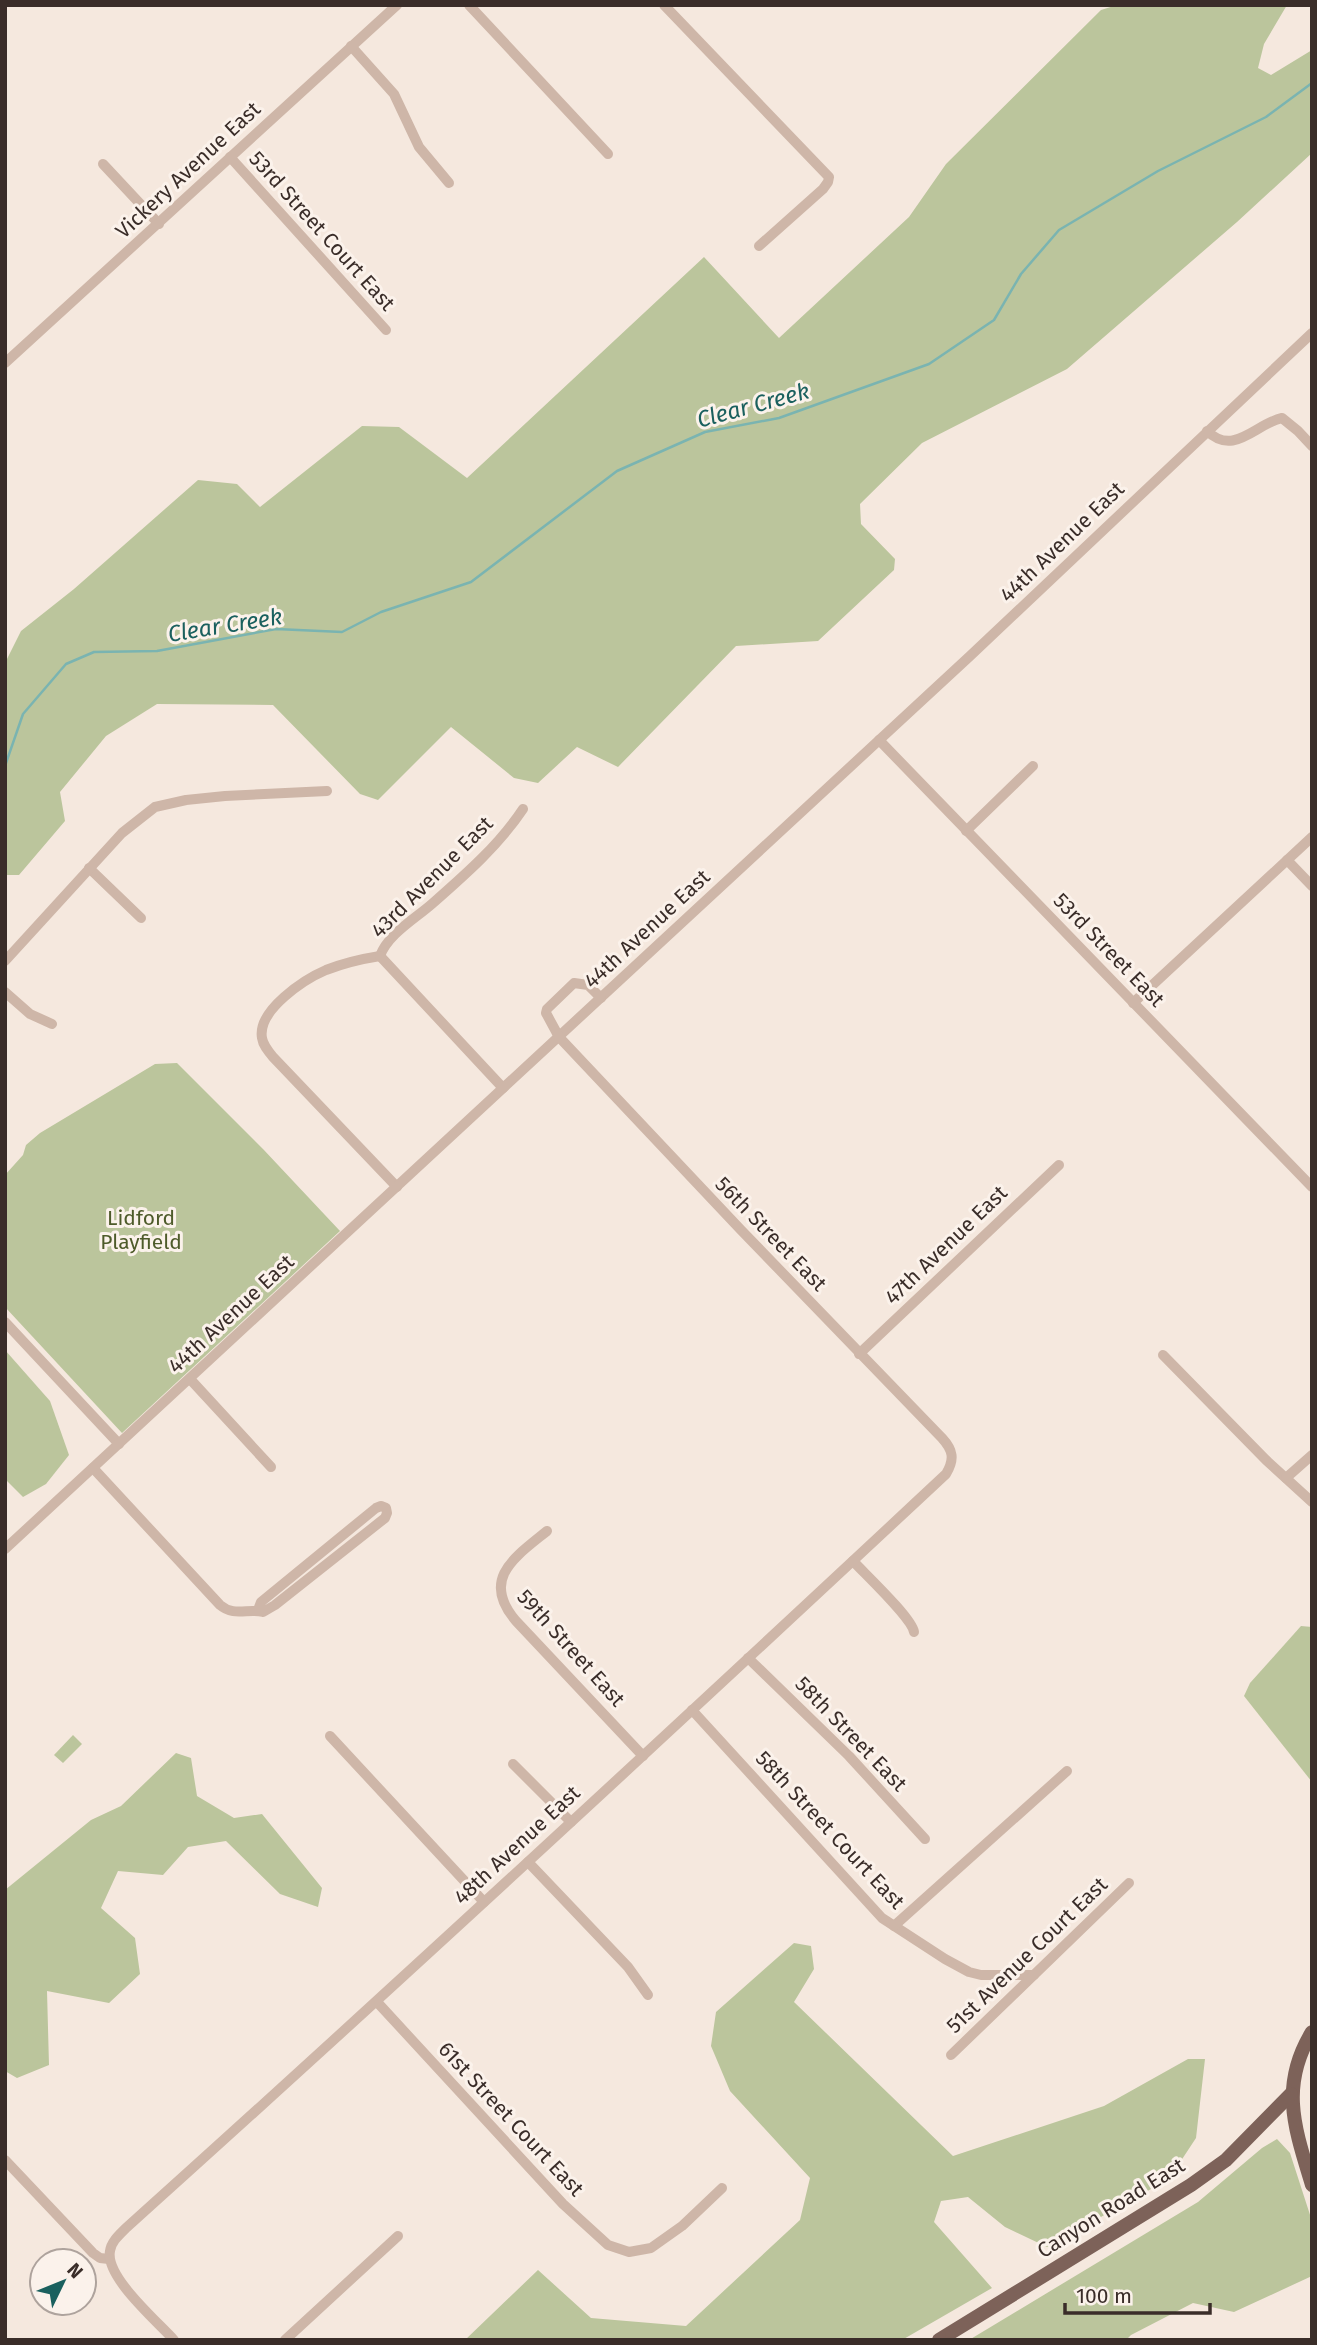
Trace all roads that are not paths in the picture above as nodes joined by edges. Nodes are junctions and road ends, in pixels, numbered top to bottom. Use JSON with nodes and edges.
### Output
{"nodes":[{"id":1,"x":397,"y":5,"type":"edge"},
{"id":2,"x":468,"y":5,"type":"edge"},
{"id":3,"x":664,"y":5,"type":"edge"},
{"id":4,"x":351,"y":46,"type":"junction"},
{"id":5,"x":608,"y":154,"type":"dead end"},
{"id":6,"x":230,"y":157,"type":"junction"},
{"id":7,"x":103,"y":164,"type":"dead end"},
{"id":8,"x":449,"y":183,"type":"dead end"},
{"id":9,"x":159,"y":224,"type":"junction"},
{"id":10,"x":759,"y":246,"type":"dead end"},
{"id":11,"x":386,"y":330,"type":"dead end"},
{"id":12,"x":1312,"y":333,"type":"edge"},
{"id":13,"x":5,"y":363,"type":"edge"},
{"id":14,"x":1207,"y":431,"type":"junction"},
{"id":15,"x":1312,"y":446,"type":"edge"},
{"id":16,"x":879,"y":740,"type":"junction"},
{"id":17,"x":1033,"y":766,"type":"dead end"},
{"id":18,"x":327,"y":791,"type":"dead end"},
{"id":19,"x":523,"y":808,"type":"dead end"},
{"id":20,"x":966,"y":831,"type":"junction"},
{"id":21,"x":1312,"y":837,"type":"edge"},
{"id":22,"x":1287,"y":860,"type":"junction"},
{"id":23,"x":89,"y":869,"type":"junction"},
{"id":24,"x":1312,"y":886,"type":"edge"},
{"id":25,"x":141,"y":918,"type":"dead end"},
{"id":26,"x":380,"y":956,"type":"junction"},
{"id":27,"x":5,"y":961,"type":"edge"},
{"id":28,"x":5,"y":992,"type":"edge"},
{"id":29,"x":601,"y":998,"type":"junction"},
{"id":30,"x":1133,"y":1003,"type":"junction"},
{"id":31,"x":52,"y":1024,"type":"dead end"},
{"id":32,"x":559,"y":1037,"type":"junction"},
{"id":33,"x":503,"y":1088,"type":"junction"},
{"id":34,"x":1059,"y":1165,"type":"dead end"},
{"id":35,"x":397,"y":1187,"type":"junction"},
{"id":36,"x":1312,"y":1187,"type":"edge"},
{"id":37,"x":5,"y":1322,"type":"edge"},
{"id":38,"x":859,"y":1354,"type":"junction"},
{"id":39,"x":1163,"y":1354,"type":"dead end"},
{"id":40,"x":190,"y":1378,"type":"junction"},
{"id":41,"x":119,"y":1444,"type":"junction"},
{"id":42,"x":1312,"y":1455,"type":"edge"},
{"id":43,"x":952,"y":1458,"type":"joint"},
{"id":44,"x":271,"y":1467,"type":"dead end"},
{"id":45,"x":93,"y":1468,"type":"junction"},
{"id":46,"x":1286,"y":1478,"type":"junction"},
{"id":47,"x":1312,"y":1502,"type":"edge"},
{"id":48,"x":547,"y":1531,"type":"dead end"},
{"id":49,"x":5,"y":1549,"type":"edge"},
{"id":50,"x":853,"y":1561,"type":"junction"},
{"id":51,"x":257,"y":1610,"type":"junction"},
{"id":52,"x":914,"y":1633,"type":"dead end"},
{"id":53,"x":748,"y":1658,"type":"junction"},
{"id":54,"x":692,"y":1710,"type":"junction"},
{"id":55,"x":330,"y":1736,"type":"dead end"},
{"id":56,"x":643,"y":1756,"type":"junction"},
{"id":57,"x":513,"y":1764,"type":"dead end"},
{"id":58,"x":1067,"y":1771,"type":"dead end"},
{"id":59,"x":571,"y":1822,"type":"junction"},
{"id":60,"x":925,"y":1839,"type":"dead end"},
{"id":61,"x":528,"y":1862,"type":"junction"},
{"id":62,"x":1129,"y":1883,"type":"dead end"},
{"id":63,"x":484,"y":1902,"type":"junction"},
{"id":64,"x":894,"y":1926,"type":"junction"},
{"id":65,"x":1034,"y":1975,"type":"junction"},
{"id":66,"x":648,"y":1996,"type":"dead end"},
{"id":67,"x":377,"y":2002,"type":"junction"},
{"id":68,"x":1312,"y":2032,"type":"edge"},
{"id":69,"x":951,"y":2055,"type":"dead end"},
{"id":70,"x":1292,"y":2094,"type":"junction"},
{"id":71,"x":5,"y":2160,"type":"edge"},
{"id":72,"x":1312,"y":2185,"type":"edge"},
{"id":73,"x":722,"y":2188,"type":"dead end"},
{"id":74,"x":398,"y":2236,"type":"dead end"},
{"id":75,"x":109,"y":2259,"type":"junction"},
{"id":76,"x":174,"y":2340,"type":"edge"},
{"id":77,"x":285,"y":2340,"type":"edge"},
{"id":78,"x":939,"y":2340,"type":"edge"}],
"edges":[{"from":1,"to":4,"type":"street","name":"Vickery Avenue East"},
{"from":2,"to":5,"type":"street"},
{"from":3,"to":10,"type":"street"},
{"from":4,"to":6,"type":"street","name":"Vickery Avenue East"},
{"from":4,"to":8,"type":"street"},
{"from":6,"to":9,"type":"street","name":"Vickery Avenue East"},
{"from":6,"to":11,"type":"street","name":"53rd Street Court East"},
{"from":7,"to":9,"type":"street"},
{"from":9,"to":13,"type":"street","name":"Vickery Avenue East"},
{"from":12,"to":14,"type":"street","name":"44th Avenue East"},
{"from":14,"to":15,"type":"street"},
{"from":14,"to":16,"type":"street","name":"44th Avenue East"},
{"from":16,"to":20,"type":"street","name":"53rd Street East"},
{"from":16,"to":29,"type":"street","name":"44th Avenue East"},
{"from":17,"to":20,"type":"street"},
{"from":18,"to":23,"type":"street"},
{"from":19,"to":26,"type":"street","name":"43rd Avenue East"},
{"from":20,"to":30,"type":"street","name":"53rd Street East"},
{"from":21,"to":22,"type":"street"},
{"from":22,"to":24,"type":"street"},
{"from":22,"to":30,"type":"street"},
{"from":23,"to":25,"type":"street"},
{"from":23,"to":27,"type":"street"},
{"from":26,"to":33,"type":"street"},
{"from":26,"to":35,"type":"street","name":"43rd Avenue East"},
{"from":28,"to":31,"type":"street"},
{"from":29,"to":32,"type":"street","name":"44th Avenue East"},
{"from":29,"to":32,"type":"street"},
{"from":30,"to":36,"type":"street","name":"53rd Street East"},
{"from":32,"to":33,"type":"street","name":"44th Avenue East"},
{"from":32,"to":38,"type":"street","name":"56th Street East"},
{"from":33,"to":35,"type":"street","name":"44th Avenue East"},
{"from":34,"to":38,"type":"street","name":"47th Avenue East"},
{"from":35,"to":40,"type":"street","name":"44th Avenue East"},
{"from":37,"to":41,"type":"street"},
{"from":38,"to":43,"type":"street","name":"56th Street East"},
{"from":39,"to":46,"type":"street"},
{"from":40,"to":41,"type":"street","name":"44th Avenue East"},
{"from":40,"to":44,"type":"street"},
{"from":41,"to":45,"type":"street","name":"44th Avenue East"},
{"from":42,"to":46,"type":"street"},
{"from":43,"to":50,"type":"street","name":"48th Avenue East"},
{"from":45,"to":49,"type":"street","name":"44th Avenue East"},
{"from":45,"to":51,"type":"street"},
{"from":46,"to":47,"type":"street"},
{"from":48,"to":56,"type":"street","name":"59th Street East"},
{"from":50,"to":52,"type":"street"},
{"from":50,"to":53,"type":"street","name":"48th Avenue East"},
{"from":51,"to":51,"type":"street"},
{"from":53,"to":54,"type":"street","name":"48th Avenue East"},
{"from":53,"to":60,"type":"street","name":"58th Street East"},
{"from":54,"to":56,"type":"street","name":"48th Avenue East"},
{"from":54,"to":64,"type":"street","name":"58th Street Court East"},
{"from":55,"to":63,"type":"street"},
{"from":56,"to":59,"type":"street","name":"48th Avenue East"},
{"from":57,"to":59,"type":"street"},
{"from":58,"to":64,"type":"street"},
{"from":59,"to":61,"type":"street","name":"48th Avenue East"},
{"from":61,"to":63,"type":"street","name":"48th Avenue East"},
{"from":61,"to":66,"type":"street"},
{"from":62,"to":65,"type":"street","name":"51st Avenue Court East"},
{"from":63,"to":67,"type":"street","name":"48th Avenue East"},
{"from":64,"to":65,"type":"street","name":"58th Street Court East"},
{"from":65,"to":69,"type":"street","name":"51st Avenue Court East"},
{"from":67,"to":73,"type":"street","name":"61st Street Court East"},
{"from":67,"to":75,"type":"street","name":"48th Avenue East"},
{"from":68,"to":70,"type":"main road"},
{"from":70,"to":72,"type":"main road"},
{"from":70,"to":78,"type":"main road","name":"Canyon Road East"},
{"from":71,"to":75,"type":"street"},
{"from":74,"to":77,"type":"street"},
{"from":75,"to":76,"type":"street"}]}
